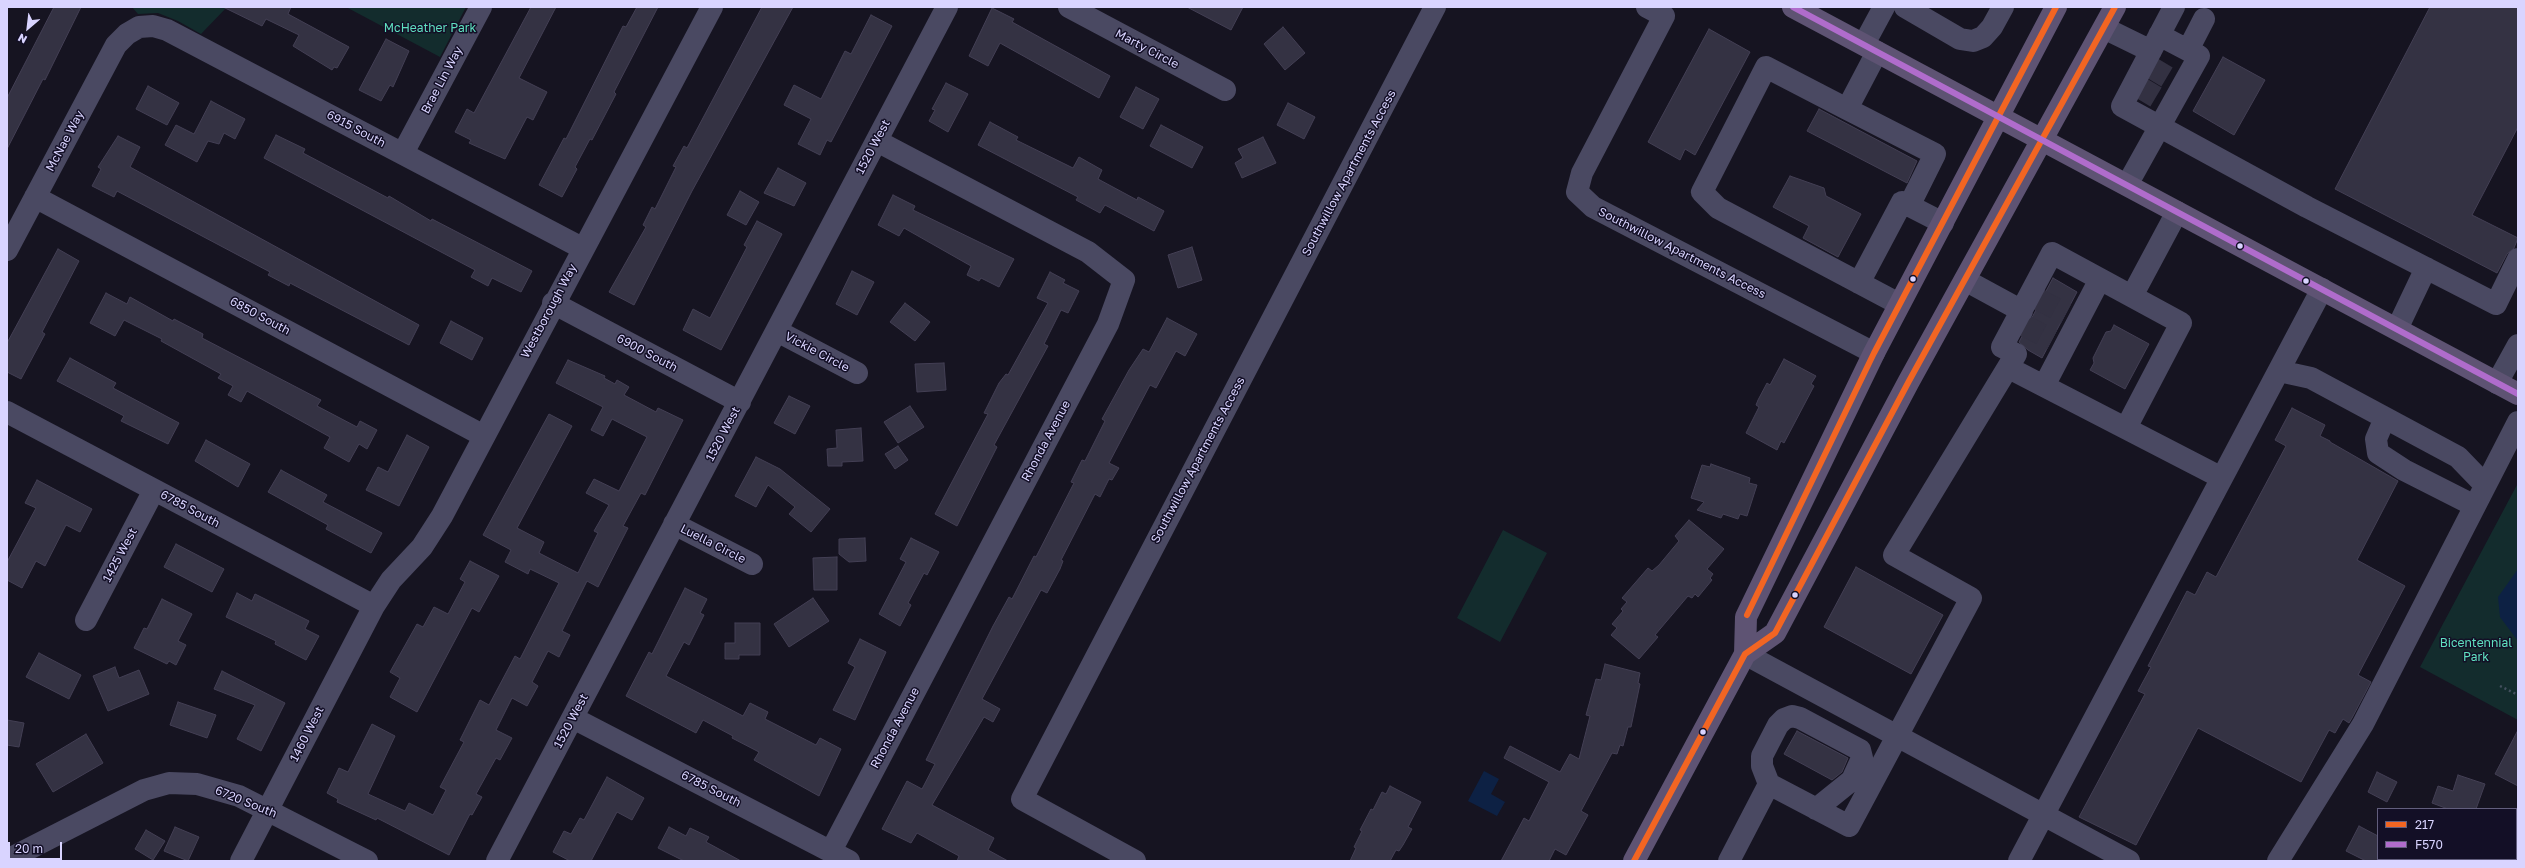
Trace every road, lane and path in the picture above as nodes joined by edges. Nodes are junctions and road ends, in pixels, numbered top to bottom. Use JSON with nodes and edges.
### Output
{"nodes":[{"id":1,"x":481,"y":7,"type":"edge"},
{"id":2,"x":712,"y":7,"type":"edge"},
{"id":3,"x":947,"y":7,"type":"edge"},
{"id":4,"x":1069,"y":7,"type":"edge"},
{"id":5,"x":1435,"y":7,"type":"edge"},
{"id":6,"x":1793,"y":7,"type":"edge"},
{"id":7,"x":1884,"y":7,"type":"edge"},
{"id":8,"x":2003,"y":7,"type":"edge"},
{"id":9,"x":2056,"y":7,"type":"edge"},
{"id":10,"x":2115,"y":7,"type":"edge"},
{"id":11,"x":2174,"y":7,"type":"edge"},
{"id":12,"x":1660,"y":10,"type":"edge"},
{"id":13,"x":1914,"y":12,"type":"edge"},
{"id":14,"x":2204,"y":19,"type":"dead end"},
{"id":15,"x":2104,"y":28,"type":"junction"},
{"id":16,"x":127,"y":34,"type":"joint"},
{"id":17,"x":1870,"y":48,"type":"junction"},
{"id":18,"x":2188,"y":50,"type":"junction"},
{"id":19,"x":2159,"y":63,"type":"junction"},
{"id":20,"x":1225,"y":90,"type":"dead end"},
{"id":21,"x":2151,"y":93,"type":"junction"},
{"id":22,"x":1847,"y":109,"type":"junction"},
{"id":23,"x":1998,"y":115,"type":"junction"},
{"id":24,"x":2160,"y":127,"type":"junction"},
{"id":25,"x":2043,"y":140,"type":"junction"},
{"id":26,"x":877,"y":141,"type":"junction"},
{"id":27,"x":403,"y":153,"type":"junction"},
{"id":28,"x":2127,"y":185,"type":"junction"},
{"id":29,"x":36,"y":197,"type":"junction"},
{"id":30,"x":1909,"y":206,"type":"junction"},
{"id":31,"x":2177,"y":212,"type":"junction"},
{"id":32,"x":1943,"y":223,"type":"junction"},
{"id":33,"x":582,"y":248,"type":"junction"},
{"id":34,"x":7,"y":250,"type":"edge"},
{"id":35,"x":2518,"y":259,"type":"edge"},
{"id":36,"x":2426,"y":268,"type":"junction"},
{"id":37,"x":2100,"y":279,"type":"junction"},
{"id":38,"x":1965,"y":280,"type":"junction"},
{"id":39,"x":1859,"y":283,"type":"junction"},
{"id":40,"x":2322,"y":289,"type":"junction"},
{"id":41,"x":2132,"y":296,"type":"junction"},
{"id":42,"x":553,"y":303,"type":"junction"},
{"id":43,"x":1900,"y":304,"type":"junction"},
{"id":44,"x":2025,"y":310,"type":"junction"},
{"id":45,"x":2397,"y":330,"type":"junction"},
{"id":46,"x":777,"y":331,"type":"junction"},
{"id":47,"x":2518,"y":345,"type":"edge"},
{"id":48,"x":1874,"y":353,"type":"junction"},
{"id":49,"x":2009,"y":368,"type":"junction"},
{"id":50,"x":2279,"y":371,"type":"junction"},
{"id":51,"x":857,"y":373,"type":"dead end"},
{"id":52,"x":2497,"y":383,"type":"junction"},
{"id":53,"x":2044,"y":386,"type":"junction"},
{"id":54,"x":2518,"y":394,"type":"edge"},
{"id":55,"x":740,"y":402,"type":"junction"},
{"id":56,"x":7,"y":412,"type":"edge"},
{"id":57,"x":2385,"y":418,"type":"junction"},
{"id":58,"x":2518,"y":422,"type":"edge"},
{"id":59,"x":2126,"y":428,"type":"junction"},
{"id":60,"x":484,"y":436,"type":"junction"},
{"id":61,"x":2222,"y":478,"type":"junction"},
{"id":62,"x":2485,"y":485,"type":"junction"},
{"id":63,"x":154,"y":490,"type":"junction"},
{"id":64,"x":2475,"y":506,"type":"junction"},
{"id":65,"x":674,"y":524,"type":"junction"},
{"id":66,"x":752,"y":564,"type":"dead end"},
{"id":67,"x":374,"y":606,"type":"junction"},
{"id":68,"x":86,"y":620,"type":"dead end"},
{"id":69,"x":1745,"y":654,"type":"junction"},
{"id":70,"x":2500,"y":686,"type":"dead end"},
{"id":71,"x":2518,"y":695,"type":"edge"},
{"id":72,"x":573,"y":718,"type":"junction"},
{"id":73,"x":1896,"y":735,"type":"junction"},
{"id":74,"x":1769,"y":784,"type":"junction"},
{"id":75,"x":268,"y":809,"type":"junction"},
{"id":76,"x":1816,"y":809,"type":"junction"},
{"id":77,"x":2044,"y":814,"type":"junction"},
{"id":78,"x":9,"y":855,"type":"edge"},
{"id":79,"x":840,"y":856,"type":"edge"},
{"id":80,"x":241,"y":861,"type":"edge"},
{"id":81,"x":367,"y":861,"type":"edge"},
{"id":82,"x":497,"y":861,"type":"edge"},
{"id":83,"x":1136,"y":861,"type":"edge"},
{"id":84,"x":1634,"y":861,"type":"edge"},
{"id":85,"x":1729,"y":861,"type":"edge"},
{"id":86,"x":2019,"y":861,"type":"edge"},
{"id":87,"x":2129,"y":861,"type":"edge"},
{"id":88,"x":2278,"y":861,"type":"edge"}],
"edges":[{"from":1,"to":27,"type":"street","name":"Brae Lin Way"},
{"from":2,"to":33,"type":"street","name":"Westborough Way"},
{"from":3,"to":26,"type":"street","name":"1520 West"},
{"from":4,"to":20,"type":"street","name":"Marty Circle"},
{"from":5,"to":83,"type":"street","name":"Southwillow Apartments Access"},
{"from":6,"to":17,"type":"main road"},
{"from":7,"to":17,"type":"street"},
{"from":8,"to":13,"type":"street"},
{"from":9,"to":23,"type":"main road"},
{"from":10,"to":15,"type":"main road"},
{"from":11,"to":19,"type":"street"},
{"from":12,"to":48,"type":"street","name":"Southwillow Apartments Access"},
{"from":14,"to":18,"type":"street"},
{"from":15,"to":19,"type":"street"},
{"from":15,"to":25,"type":"main road"},
{"from":16,"to":27,"type":"street","name":"6915 South"},
{"from":16,"to":29,"type":"street","name":"McNae Way"},
{"from":17,"to":22,"type":"street"},
{"from":17,"to":23,"type":"main road"},
{"from":18,"to":19,"type":"street"},
{"from":18,"to":19,"type":"street"},
{"from":19,"to":21,"type":"street"},
{"from":19,"to":21,"type":"street"},
{"from":21,"to":24,"type":"street"},
{"from":21,"to":24,"type":"street"},
{"from":22,"to":30,"type":"street"},
{"from":22,"to":39,"type":"street"},
{"from":23,"to":25,"type":"main road"},
{"from":23,"to":32,"type":"main road"},
{"from":24,"to":28,"type":"street"},
{"from":24,"to":36,"type":"street"},
{"from":25,"to":28,"type":"main road"},
{"from":25,"to":38,"type":"main road"},
{"from":26,"to":46,"type":"street","name":"1520 West"},
{"from":26,"to":79,"type":"street","name":"Rhonda Avenue"},
{"from":27,"to":33,"type":"street","name":"6915 South"},
{"from":28,"to":31,"type":"main road"},
{"from":29,"to":34,"type":"street","name":"McNae Way"},
{"from":29,"to":60,"type":"street","name":"6850 South"},
{"from":30,"to":32,"type":"street"},
{"from":30,"to":39,"type":"street"},
{"from":31,"to":40,"type":"main road"},
{"from":31,"to":41,"type":"street"},
{"from":32,"to":43,"type":"main road"},
{"from":33,"to":42,"type":"street","name":"Westborough Way"},
{"from":35,"to":36,"type":"street"},
{"from":36,"to":45,"type":"street"},
{"from":37,"to":41,"type":"street"},
{"from":37,"to":44,"type":"street"},
{"from":37,"to":53,"type":"street"},
{"from":38,"to":44,"type":"street"},
{"from":38,"to":69,"type":"main road"},
{"from":39,"to":43,"type":"street"},
{"from":40,"to":45,"type":"main road"},
{"from":40,"to":50,"type":"street"},
{"from":41,"to":59,"type":"street"},
{"from":42,"to":55,"type":"street","name":"6900 South"},
{"from":42,"to":60,"type":"street","name":"Westborough Way"},
{"from":43,"to":48,"type":"main road"},
{"from":44,"to":49,"type":"street"},
{"from":45,"to":52,"type":"main road"},
{"from":46,"to":51,"type":"street","name":"Vickie Circle"},
{"from":46,"to":55,"type":"street","name":"1520 West"},
{"from":47,"to":52,"type":"street"},
{"from":48,"to":69,"type":"main road"},
{"from":49,"to":53,"type":"street"},
{"from":49,"to":73,"type":"street"},
{"from":50,"to":57,"type":"street"},
{"from":50,"to":61,"type":"street"},
{"from":52,"to":54,"type":"main road"},
{"from":53,"to":59,"type":"street"},
{"from":55,"to":65,"type":"street","name":"1520 West"},
{"from":56,"to":63,"type":"street","name":"6785 South"},
{"from":57,"to":62,"type":"street"},
{"from":57,"to":64,"type":"street"},
{"from":58,"to":62,"type":"street"},
{"from":59,"to":61,"type":"street"},
{"from":60,"to":67,"type":"street","name":"Westborough Way"},
{"from":61,"to":77,"type":"street"},
{"from":62,"to":64,"type":"street"},
{"from":63,"to":67,"type":"street","name":"6785 South"},
{"from":63,"to":68,"type":"street","name":"1425 West"},
{"from":64,"to":88,"type":"street"},
{"from":65,"to":66,"type":"street","name":"Luella Circle"},
{"from":65,"to":72,"type":"street","name":"1520 West"},
{"from":67,"to":75,"type":"street","name":"1460 West"},
{"from":69,"to":73,"type":"street"},
{"from":69,"to":84,"type":"main road"},
{"from":70,"to":71,"type":"path"},
{"from":72,"to":79,"type":"street","name":"6785 South"},
{"from":72,"to":82,"type":"street","name":"1520 West"},
{"from":73,"to":76,"type":"street"},
{"from":73,"to":77,"type":"street"},
{"from":74,"to":76,"type":"street"},
{"from":74,"to":76,"type":"street"},
{"from":74,"to":85,"type":"street"},
{"from":75,"to":78,"type":"street","name":"6720 South"},
{"from":75,"to":80,"type":"street","name":"1460 West"},
{"from":75,"to":81,"type":"street","name":"6720 South"},
{"from":77,"to":86,"type":"street"},
{"from":77,"to":87,"type":"street"}]}
